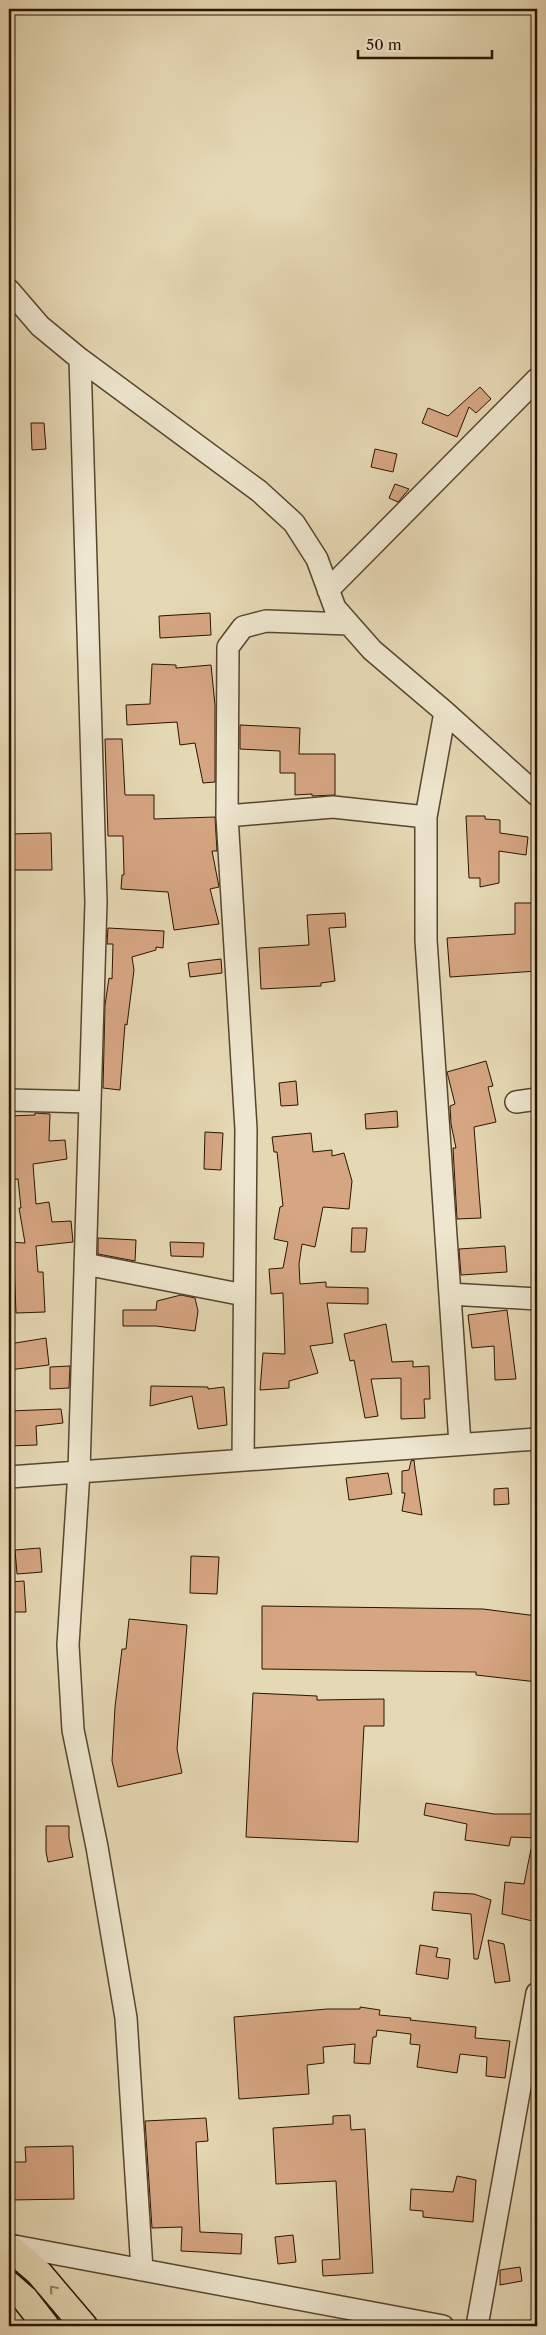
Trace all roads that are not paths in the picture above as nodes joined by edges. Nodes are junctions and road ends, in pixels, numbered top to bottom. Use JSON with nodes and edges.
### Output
{"nodes":[{"id":1,"x":9,"y":290,"type":"edge"},
{"id":2,"x":80,"y":359,"type":"junction"},
{"id":3,"x":537,"y":379,"type":"edge"},
{"id":4,"x":328,"y":590,"type":"junction"},
{"id":5,"x":349,"y":624,"type":"junction"},
{"id":6,"x":445,"y":712,"type":"junction"},
{"id":7,"x":537,"y":795,"type":"edge"},
{"id":8,"x":227,"y":816,"type":"junction"},
{"id":9,"x":426,"y":817,"type":"junction"},
{"id":10,"x":537,"y":1099,"type":"edge"},
{"id":11,"x":9,"y":1100,"type":"edge"},
{"id":12,"x":90,"y":1102,"type":"junction"},
{"id":13,"x":516,"y":1102,"type":"dead end"},
{"id":14,"x":85,"y":1264,"type":"junction"},
{"id":15,"x":450,"y":1294,"type":"junction"},
{"id":16,"x":244,"y":1295,"type":"junction"},
{"id":17,"x":537,"y":1299,"type":"edge"},
{"id":18,"x":537,"y":1439,"type":"edge"},
{"id":19,"x":460,"y":1444,"type":"junction"},
{"id":20,"x":243,"y":1459,"type":"junction"},
{"id":21,"x":79,"y":1471,"type":"junction"},
{"id":22,"x":9,"y":1477,"type":"edge"},
{"id":23,"x":537,"y":2001,"type":"edge"},
{"id":24,"x":9,"y":2246,"type":"edge"},
{"id":25,"x":142,"y":2270,"type":"junction"},
{"id":26,"x":9,"y":2285,"type":"edge"},
{"id":27,"x":46,"y":2326,"type":"edge"},
{"id":28,"x":84,"y":2326,"type":"edge"},
{"id":29,"x":443,"y":2326,"type":"edge"},
{"id":30,"x":477,"y":2326,"type":"edge"}],
"edges":[{"from":1,"to":2,"type":"street"},
{"from":2,"to":4,"type":"street"},
{"from":2,"to":12,"type":"street"},
{"from":3,"to":4,"type":"street"},
{"from":4,"to":5,"type":"street"},
{"from":5,"to":6,"type":"street"},
{"from":5,"to":8,"type":"street"},
{"from":6,"to":7,"type":"street"},
{"from":6,"to":9,"type":"street"},
{"from":8,"to":9,"type":"street"},
{"from":8,"to":16,"type":"street"},
{"from":9,"to":15,"type":"street"},
{"from":10,"to":13,"type":"street"},
{"from":11,"to":12,"type":"street"},
{"from":12,"to":14,"type":"street"},
{"from":14,"to":16,"type":"street"},
{"from":14,"to":21,"type":"street"},
{"from":15,"to":17,"type":"street"},
{"from":15,"to":19,"type":"street"},
{"from":16,"to":20,"type":"street"},
{"from":18,"to":19,"type":"street"},
{"from":19,"to":20,"type":"street"},
{"from":20,"to":21,"type":"street"},
{"from":21,"to":22,"type":"street"},
{"from":21,"to":25,"type":"street"},
{"from":23,"to":30,"type":"street"},
{"from":24,"to":25,"type":"street"},
{"from":28,"to":24,"type":"main road","one_way":true},
{"from":25,"to":29,"type":"street"},
{"from":26,"to":27,"type":"main road"}]}
